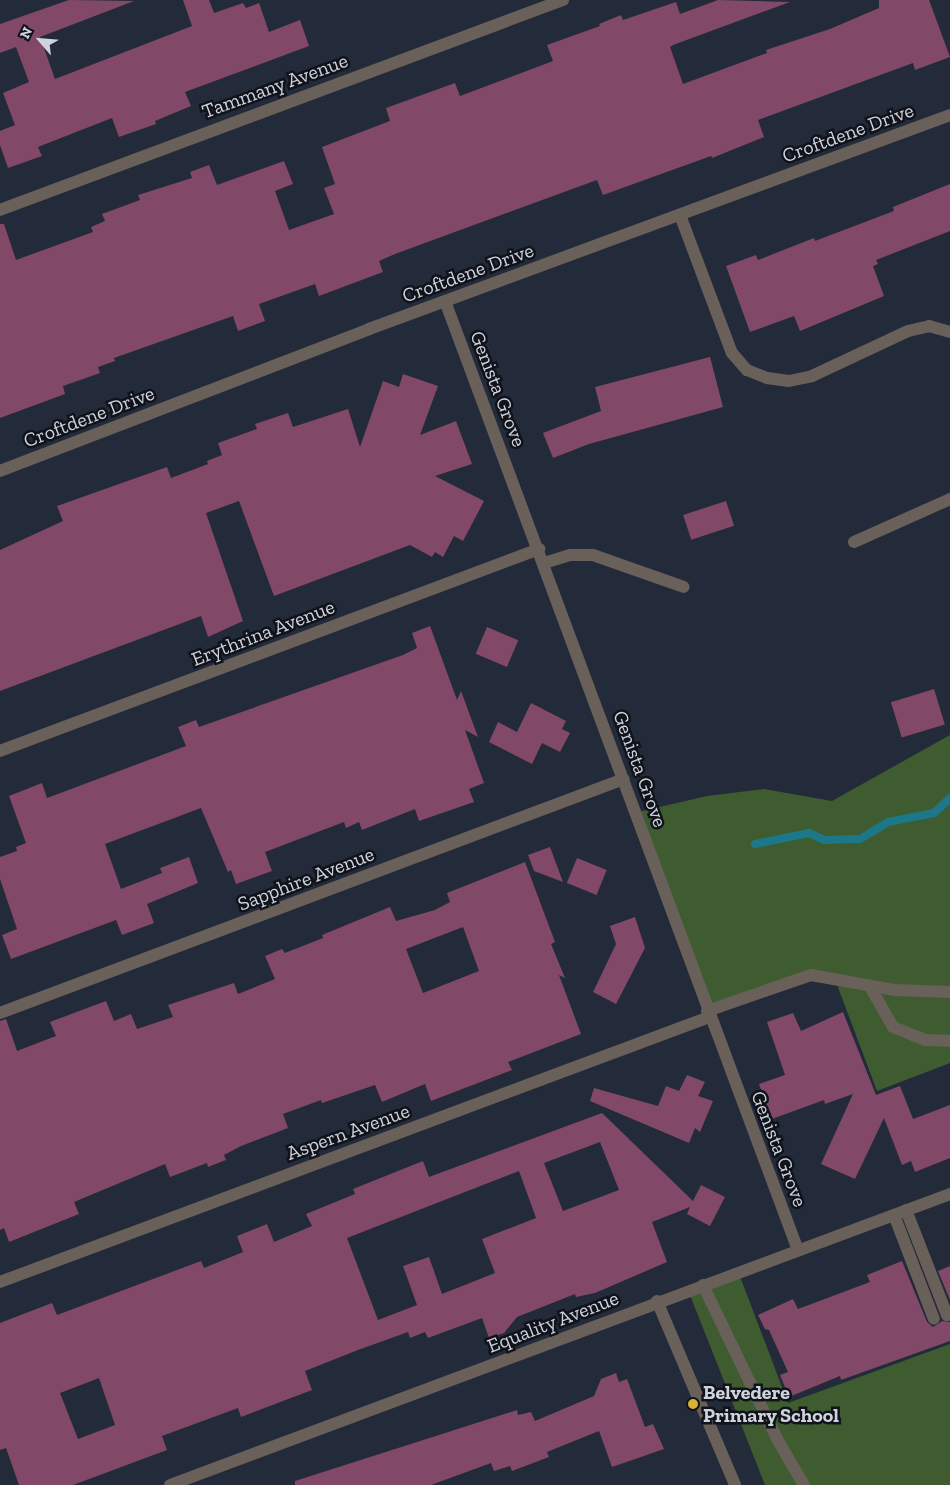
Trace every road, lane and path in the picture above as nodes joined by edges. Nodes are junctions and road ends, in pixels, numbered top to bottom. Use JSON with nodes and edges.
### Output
{"nodes":[{"id":1,"x":564,"y":0,"type":"edge"},
{"id":2,"x":950,"y":115,"type":"edge"},
{"id":3,"x":0,"y":210,"type":"edge"},
{"id":4,"x":680,"y":215,"type":"junction"},
{"id":5,"x":445,"y":301,"type":"junction"},
{"id":6,"x":950,"y":332,"type":"edge"},
{"id":7,"x":0,"y":471,"type":"edge"},
{"id":8,"x":950,"y":499,"type":"edge"},
{"id":9,"x":854,"y":542,"type":"dead end"},
{"id":10,"x":539,"y":549,"type":"junction"},
{"id":11,"x":544,"y":563,"type":"junction"},
{"id":12,"x":684,"y":587,"type":"dead end"},
{"id":13,"x":0,"y":751,"type":"edge"},
{"id":14,"x":624,"y":780,"type":"junction"},
{"id":15,"x":869,"y":985,"type":"junction"},
{"id":16,"x":950,"y":992,"type":"edge"},
{"id":17,"x":0,"y":1013,"type":"edge"},
{"id":18,"x":708,"y":1014,"type":"junction"},
{"id":19,"x":950,"y":1041,"type":"edge"},
{"id":20,"x":950,"y":1194,"type":"edge"},
{"id":21,"x":900,"y":1212,"type":"junction"},
{"id":22,"x":798,"y":1250,"type":"junction"},
{"id":23,"x":0,"y":1282,"type":"edge"},
{"id":24,"x":703,"y":1286,"type":"junction"},
{"id":25,"x":657,"y":1301,"type":"junction"},
{"id":26,"x":947,"y":1315,"type":"dead end"},
{"id":27,"x":934,"y":1319,"type":"dead end"},
{"id":28,"x":170,"y":1485,"type":"edge"},
{"id":29,"x":735,"y":1485,"type":"edge"},
{"id":30,"x":804,"y":1485,"type":"edge"}],
"edges":[{"from":1,"to":3,"type":"street","name":"Tammany Avenue"},
{"from":2,"to":4,"type":"street","name":"Croftdene Drive"},
{"from":4,"to":5,"type":"street","name":"Croftdene Drive"},
{"from":4,"to":6,"type":"street"},
{"from":5,"to":7,"type":"street","name":"Croftdene Drive"},
{"from":5,"to":10,"type":"street","name":"Genista Grove"},
{"from":8,"to":9,"type":"street"},
{"from":10,"to":11,"type":"street","name":"Genista Grove"},
{"from":10,"to":13,"type":"street","name":"Erythrina Avenue"},
{"from":11,"to":12,"type":"street"},
{"from":11,"to":14,"type":"street","name":"Genista Grove"},
{"from":14,"to":17,"type":"street","name":"Sapphire Avenue"},
{"from":14,"to":18,"type":"street","name":"Genista Grove"},
{"from":15,"to":16,"type":"street","name":"Aspern Avenue"},
{"from":15,"to":18,"type":"street","name":"Aspern Avenue"},
{"from":15,"to":19,"type":"street"},
{"from":18,"to":22,"type":"street","name":"Genista Grove"},
{"from":18,"to":23,"type":"street","name":"Aspern Avenue"},
{"from":20,"to":21,"type":"street","name":"Equality Avenue"},
{"from":21,"to":22,"type":"street","name":"Equality Avenue"},
{"from":21,"to":26,"type":"street"},
{"from":21,"to":27,"type":"street"},
{"from":22,"to":24,"type":"street","name":"Equality Avenue"},
{"from":24,"to":25,"type":"street","name":"Equality Avenue"},
{"from":24,"to":30,"type":"street"},
{"from":25,"to":28,"type":"street","name":"Equality Avenue"},
{"from":25,"to":29,"type":"street"}]}
